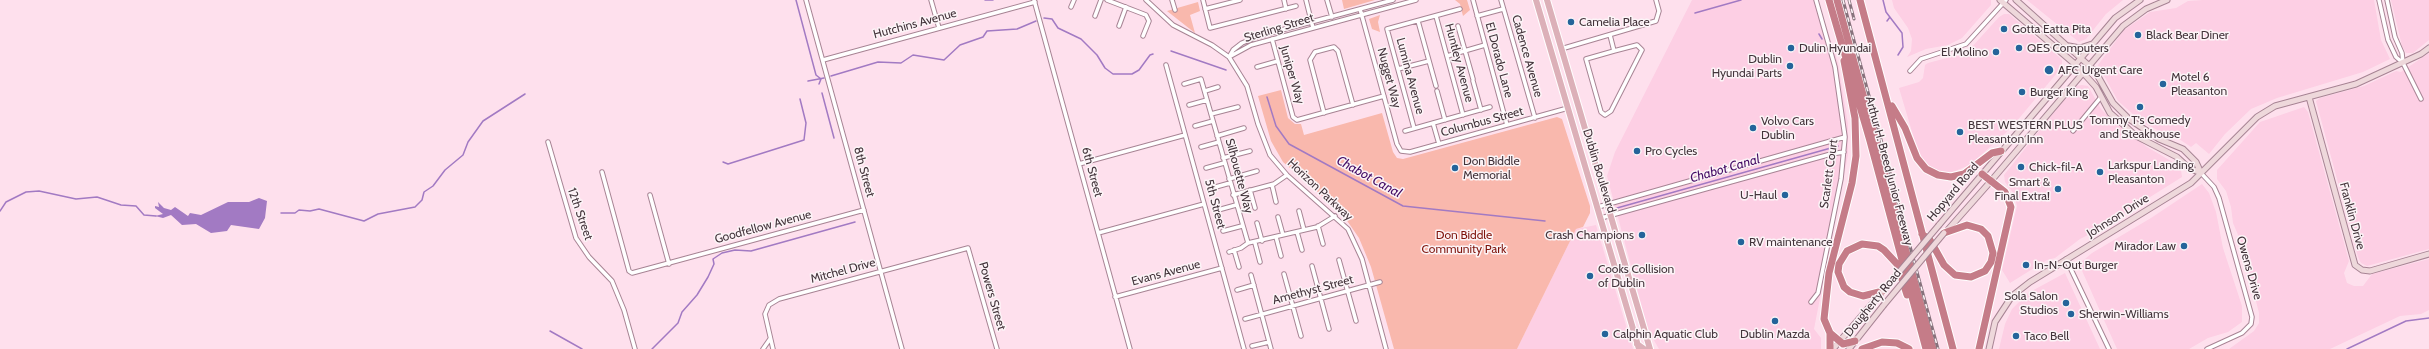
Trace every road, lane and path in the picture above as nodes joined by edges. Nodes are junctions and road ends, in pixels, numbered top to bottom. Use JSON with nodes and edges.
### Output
{"nodes":[{"id":1,"x":806,"y":0,"type":"edge"},
{"id":2,"x":931,"y":0,"type":"edge"},
{"id":3,"x":1074,"y":0,"type":"edge"},
{"id":4,"x":1101,"y":0,"type":"edge"},
{"id":5,"x":1107,"y":0,"type":"edge"},
{"id":6,"x":1146,"y":0,"type":"edge"},
{"id":7,"x":1172,"y":0,"type":"edge"},
{"id":8,"x":1203,"y":0,"type":"edge"},
{"id":9,"x":1240,"y":0,"type":"edge"},
{"id":10,"x":1284,"y":0,"type":"edge"},
{"id":11,"x":1306,"y":0,"type":"edge"},
{"id":12,"x":1328,"y":0,"type":"edge"},
{"id":13,"x":1392,"y":0,"type":"edge"},
{"id":14,"x":1416,"y":0,"type":"edge"},
{"id":15,"x":1473,"y":0,"type":"edge"},
{"id":16,"x":1501,"y":0,"type":"edge"},
{"id":17,"x":1536,"y":0,"type":"edge"},
{"id":18,"x":1547,"y":0,"type":"edge"},
{"id":19,"x":1656,"y":0,"type":"edge"},
{"id":20,"x":1816,"y":0,"type":"edge"},
{"id":21,"x":1829,"y":0,"type":"edge"},
{"id":22,"x":1837,"y":0,"type":"edge"},
{"id":23,"x":1860,"y":0,"type":"edge"},
{"id":24,"x":2016,"y":0,"type":"edge"},
{"id":25,"x":2140,"y":0,"type":"edge"},
{"id":26,"x":2168,"y":0,"type":"edge"},
{"id":27,"x":2379,"y":0,"type":"edge"},
{"id":28,"x":2387,"y":0,"type":"edge"},
{"id":29,"x":1035,"y":1,"type":"edge"},
{"id":30,"x":1233,"y":1,"type":"edge"},
{"id":31,"x":2003,"y":1,"type":"edge"},
{"id":32,"x":1296,"y":6,"type":"dead end"},
{"id":33,"x":1071,"y":7,"type":"dead end"},
{"id":34,"x":1126,"y":8,"type":"junction"},
{"id":35,"x":1286,"y":8,"type":"junction"},
{"id":36,"x":1205,"y":9,"type":"junction"},
{"id":37,"x":1360,"y":9,"type":"junction"},
{"id":38,"x":1460,"y":9,"type":"dead end"},
{"id":39,"x":1503,"y":9,"type":"junction"},
{"id":40,"x":1175,"y":10,"type":"dead end"},
{"id":41,"x":1361,"y":15,"type":"junction"},
{"id":42,"x":1095,"y":16,"type":"dead end"},
{"id":43,"x":1332,"y":16,"type":"junction"},
{"id":44,"x":1436,"y":16,"type":"junction"},
{"id":45,"x":1477,"y":16,"type":"junction"},
{"id":46,"x":1418,"y":21,"type":"junction"},
{"id":47,"x":1312,"y":22,"type":"junction"},
{"id":48,"x":1119,"y":26,"type":"dead end"},
{"id":49,"x":1458,"y":26,"type":"dead end"},
{"id":50,"x":939,"y":28,"type":"junction"},
{"id":51,"x":1314,"y":28,"type":"junction"},
{"id":52,"x":1610,"y":35,"type":"junction"},
{"id":53,"x":1143,"y":36,"type":"dead end"},
{"id":54,"x":1272,"y":39,"type":"junction"},
{"id":55,"x":2093,"y":44,"type":"junction"},
{"id":56,"x":1485,"y":45,"type":"junction"},
{"id":57,"x":2068,"y":46,"type":"junction"},
{"id":58,"x":2429,"y":48,"type":"edge"},
{"id":59,"x":1561,"y":49,"type":"junction"},
{"id":60,"x":1465,"y":51,"type":"junction"},
{"id":61,"x":1614,"y":51,"type":"junction"},
{"id":62,"x":1844,"y":51,"type":"junction"},
{"id":63,"x":1447,"y":56,"type":"junction"},
{"id":64,"x":1229,"y":57,"type":"junction"},
{"id":65,"x":2081,"y":58,"type":"junction"},
{"id":66,"x":823,"y":60,"type":"junction"},
{"id":67,"x":1278,"y":61,"type":"junction"},
{"id":68,"x":1429,"y":61,"type":"junction"},
{"id":69,"x":2402,"y":63,"type":"junction"},
{"id":70,"x":1166,"y":65,"type":"dead end"},
{"id":71,"x":2076,"y":65,"type":"junction"},
{"id":72,"x":2089,"y":66,"type":"junction"},
{"id":73,"x":1257,"y":67,"type":"dead end"},
{"id":74,"x":1398,"y":69,"type":"junction"},
{"id":75,"x":1910,"y":71,"type":"dead end"},
{"id":76,"x":2083,"y":72,"type":"junction"},
{"id":77,"x":1184,"y":84,"type":"dead end"},
{"id":78,"x":1436,"y":86,"type":"dead end"},
{"id":79,"x":1218,"y":87,"type":"dead end"},
{"id":80,"x":1205,"y":91,"type":"junction"},
{"id":81,"x":1437,"y":91,"type":"dead end"},
{"id":82,"x":1384,"y":96,"type":"junction"},
{"id":83,"x":2101,"y":97,"type":"junction"},
{"id":84,"x":2309,"y":97,"type":"junction"},
{"id":85,"x":1888,"y":99,"type":"junction"},
{"id":86,"x":2421,"y":99,"type":"dead end"},
{"id":87,"x":1207,"y":100,"type":"junction"},
{"id":88,"x":1189,"y":105,"type":"dead end"},
{"id":89,"x":1353,"y":105,"type":"junction"},
{"id":90,"x":1238,"y":107,"type":"dead end"},
{"id":91,"x":1490,"y":107,"type":"dead end"},
{"id":92,"x":1568,"y":108,"type":"junction"},
{"id":93,"x":1481,"y":110,"type":"junction"},
{"id":94,"x":1324,"y":113,"type":"junction"},
{"id":95,"x":1211,"y":114,"type":"junction"},
{"id":96,"x":1463,"y":115,"type":"junction"},
{"id":97,"x":1535,"y":118,"type":"junction"},
{"id":98,"x":1445,"y":120,"type":"junction"},
{"id":99,"x":1213,"y":121,"type":"junction"},
{"id":100,"x":1433,"y":123,"type":"junction"},
{"id":101,"x":1507,"y":125,"type":"junction"},
{"id":102,"x":1195,"y":126,"type":"dead end"},
{"id":103,"x":1244,"y":128,"type":"dead end"},
{"id":104,"x":1414,"y":128,"type":"junction"},
{"id":105,"x":2127,"y":128,"type":"junction"},
{"id":106,"x":2141,"y":129,"type":"junction"},
{"id":107,"x":1405,"y":131,"type":"dead end"},
{"id":108,"x":2073,"y":131,"type":"dead end"},
{"id":109,"x":2150,"y":134,"type":"junction"},
{"id":110,"x":1185,"y":135,"type":"junction"},
{"id":111,"x":1217,"y":136,"type":"junction"},
{"id":112,"x":2136,"y":136,"type":"junction"},
{"id":113,"x":1845,"y":137,"type":"junction"},
{"id":114,"x":548,"y":142,"type":"dead end"},
{"id":115,"x":1219,"y":142,"type":"junction"},
{"id":116,"x":1439,"y":144,"type":"junction"},
{"id":117,"x":1201,"y":147,"type":"dead end"},
{"id":118,"x":1401,"y":150,"type":"joint"},
{"id":119,"x":1250,"y":151,"type":"dead end"},
{"id":120,"x":2000,"y":151,"type":"junction"},
{"id":121,"x":1844,"y":152,"type":"junction"},
{"id":122,"x":1223,"y":158,"type":"junction"},
{"id":123,"x":1224,"y":163,"type":"junction"},
{"id":124,"x":1079,"y":164,"type":"junction"},
{"id":125,"x":1206,"y":168,"type":"dead end"},
{"id":126,"x":1257,"y":171,"type":"dead end"},
{"id":127,"x":602,"y":172,"type":"dead end"},
{"id":128,"x":2201,"y":173,"type":"junction"},
{"id":129,"x":1982,"y":174,"type":"junction"},
{"id":130,"x":1287,"y":175,"type":"junction"},
{"id":131,"x":1229,"y":181,"type":"junction"},
{"id":132,"x":1992,"y":181,"type":"junction"},
{"id":133,"x":1272,"y":185,"type":"junction"},
{"id":134,"x":1212,"y":188,"type":"dead end"},
{"id":135,"x":1250,"y":190,"type":"junction"},
{"id":136,"x":650,"y":195,"type":"dead end"},
{"id":137,"x":1233,"y":195,"type":"junction"},
{"id":138,"x":1276,"y":202,"type":"dead end"},
{"id":139,"x":1204,"y":204,"type":"junction"},
{"id":140,"x":1236,"y":205,"type":"junction"},
{"id":141,"x":1607,"y":205,"type":"junction"},
{"id":142,"x":1598,"y":207,"type":"junction"},
{"id":143,"x":1255,"y":208,"type":"dead end"},
{"id":144,"x":864,"y":210,"type":"junction"},
{"id":145,"x":1218,"y":210,"type":"dead end"},
{"id":146,"x":1299,"y":211,"type":"dead end"},
{"id":147,"x":1610,"y":215,"type":"junction"},
{"id":148,"x":1334,"y":216,"type":"junction"},
{"id":149,"x":1278,"y":217,"type":"dead end"},
{"id":150,"x":1601,"y":218,"type":"junction"},
{"id":151,"x":1257,"y":223,"type":"dead end"},
{"id":152,"x":1242,"y":226,"type":"junction"},
{"id":153,"x":1318,"y":226,"type":"junction"},
{"id":154,"x":1304,"y":230,"type":"junction"},
{"id":155,"x":1224,"y":232,"type":"dead end"},
{"id":156,"x":1296,"y":232,"type":"junction"},
{"id":157,"x":1098,"y":233,"type":"junction"},
{"id":158,"x":1944,"y":233,"type":"junction"},
{"id":159,"x":1922,"y":234,"type":"junction"},
{"id":160,"x":1283,"y":236,"type":"junction"},
{"id":161,"x":1276,"y":238,"type":"junction"},
{"id":162,"x":1262,"y":241,"type":"junction"},
{"id":163,"x":1248,"y":243,"type":"junction"},
{"id":164,"x":1255,"y":243,"type":"junction"},
{"id":165,"x":1323,"y":244,"type":"dead end"},
{"id":166,"x":968,"y":248,"type":"joint"},
{"id":167,"x":1234,"y":250,"type":"junction"},
{"id":168,"x":1302,"y":250,"type":"dead end"},
{"id":169,"x":1229,"y":252,"type":"dead end"},
{"id":170,"x":2429,"y":254,"type":"edge"},
{"id":171,"x":1280,"y":256,"type":"dead end"},
{"id":172,"x":2066,"y":259,"type":"junction"},
{"id":173,"x":1339,"y":260,"type":"dead end"},
{"id":174,"x":1260,"y":262,"type":"dead end"},
{"id":175,"x":668,"y":264,"type":"junction"},
{"id":176,"x":1312,"y":266,"type":"dead end"},
{"id":177,"x":1239,"y":267,"type":"dead end"},
{"id":178,"x":1222,"y":268,"type":"junction"},
{"id":179,"x":880,"y":271,"type":"junction"},
{"id":180,"x":1284,"y":274,"type":"dead end"},
{"id":181,"x":1251,"y":275,"type":"dead end"},
{"id":182,"x":1380,"y":282,"type":"dead end"},
{"id":183,"x":1254,"y":285,"type":"junction"},
{"id":184,"x":1369,"y":285,"type":"junction"},
{"id":185,"x":1237,"y":290,"type":"dead end"},
{"id":186,"x":1348,"y":290,"type":"junction"},
{"id":187,"x":1881,"y":292,"type":"junction"},
{"id":188,"x":1116,"y":297,"type":"junction"},
{"id":189,"x":1320,"y":298,"type":"junction"},
{"id":190,"x":1811,"y":302,"type":"dead end"},
{"id":191,"x":1293,"y":306,"type":"junction"},
{"id":192,"x":1262,"y":314,"type":"junction"},
{"id":193,"x":1245,"y":319,"type":"dead end"},
{"id":194,"x":1356,"y":321,"type":"dead end"},
{"id":195,"x":1329,"y":329,"type":"dead end"},
{"id":196,"x":1830,"y":333,"type":"junction"},
{"id":197,"x":1301,"y":336,"type":"dead end"},
{"id":198,"x":770,"y":338,"type":"junction"},
{"id":199,"x":1840,"y":341,"type":"junction"},
{"id":200,"x":1855,"y":341,"type":"junction"},
{"id":201,"x":1269,"y":342,"type":"junction"},
{"id":202,"x":1252,"y":346,"type":"dead end"},
{"id":203,"x":1638,"y":346,"type":"edge"},
{"id":204,"x":635,"y":349,"type":"edge"},
{"id":205,"x":763,"y":349,"type":"edge"},
{"id":206,"x":773,"y":349,"type":"edge"},
{"id":207,"x":902,"y":349,"type":"edge"},
{"id":208,"x":997,"y":349,"type":"edge"},
{"id":209,"x":1130,"y":349,"type":"edge"},
{"id":210,"x":1244,"y":349,"type":"edge"},
{"id":211,"x":1271,"y":349,"type":"edge"},
{"id":212,"x":1386,"y":349,"type":"edge"},
{"id":213,"x":1644,"y":349,"type":"edge"},
{"id":214,"x":1650,"y":349,"type":"edge"},
{"id":215,"x":1832,"y":349,"type":"edge"},
{"id":216,"x":1849,"y":349,"type":"edge"},
{"id":217,"x":1862,"y":349,"type":"edge"},
{"id":218,"x":1909,"y":349,"type":"edge"},
{"id":219,"x":1922,"y":349,"type":"edge"},
{"id":220,"x":1926,"y":349,"type":"edge"},
{"id":221,"x":1933,"y":349,"type":"edge"},
{"id":222,"x":1953,"y":349,"type":"edge"},
{"id":223,"x":1979,"y":349,"type":"edge"},
{"id":224,"x":1989,"y":349,"type":"edge"},
{"id":225,"x":2109,"y":349,"type":"edge"},
{"id":226,"x":2207,"y":349,"type":"edge"}],
"edges":[{"from":1,"to":66,"type":"street","name":"8th Street"},
{"from":2,"to":50,"type":"street"},
{"from":3,"to":33,"type":"street"},
{"from":4,"to":42,"type":"street"},
{"from":5,"to":34,"type":"street"},
{"from":6,"to":64,"type":"street","name":"Horizon Parkway"},
{"from":7,"to":40,"type":"street"},
{"from":8,"to":36,"type":"street"},
{"from":9,"to":30,"type":"street"},
{"from":10,"to":35,"type":"street"},
{"from":11,"to":47,"type":"street"},
{"from":12,"to":43,"type":"street"},
{"from":13,"to":37,"type":"street","name":"Sterling Street"},
{"from":14,"to":41,"type":"street","name":"Sterling Street"},
{"from":15,"to":45,"type":"street","name":"El Dorado Lane"},
{"from":16,"to":39,"type":"street","name":"Cadence Avenue"},
{"from":17,"to":92,"type":"main road","name":"Dublin Boulevard"},
{"from":18,"to":59,"type":"main road","name":"Dublin Boulevard"},
{"from":19,"to":52,"type":"street"},
{"from":20,"to":113,"type":"street","name":"Scarlett Court"},
{"from":21,"to":62,"type":"highway","name":"Arthur H. Breed Junior Freeway"},
{"from":22,"to":221,"type":"highway"},
{"from":23,"to":85,"type":"highway","name":"Arthur H. Breed Junior Freeway"},
{"from":24,"to":57,"type":"street","name":"Owens Drive"},
{"from":25,"to":55,"type":"street","name":"Hopyard Road"},
{"from":26,"to":72,"type":"street","name":"Hopyard Road"},
{"from":27,"to":69,"type":"street"},
{"from":28,"to":69,"type":"street"},
{"from":29,"to":50,"type":"street","name":"Hutchins Avenue"},
{"from":29,"to":124,"type":"street","name":"6th Street"},
{"from":30,"to":36,"type":"street"},
{"from":31,"to":71,"type":"street","name":"Owens Drive"},
{"from":31,"to":75,"type":"street"},
{"from":32,"to":35,"type":"street"},
{"from":34,"to":48,"type":"street"},
{"from":34,"to":53,"type":"street"},
{"from":35,"to":36,"type":"street"},
{"from":37,"to":41,"type":"street","name":"Nugget Way"},
{"from":37,"to":43,"type":"street","name":"Sterling Street"},
{"from":38,"to":44,"type":"street"},
{"from":39,"to":45,"type":"street"},
{"from":39,"to":97,"type":"street","name":"Cadence Avenue"},
{"from":41,"to":51,"type":"street","name":"Sterling Street"},
{"from":41,"to":82,"type":"street","name":"Nugget Way"},
{"from":43,"to":47,"type":"street","name":"Sterling Street"},
{"from":44,"to":46,"type":"street"},
{"from":44,"to":63,"type":"street","name":"Huntley Avenue"},
{"from":45,"to":56,"type":"street","name":"El Dorado Lane"},
{"from":46,"to":68,"type":"street"},
{"from":46,"to":74,"type":"street","name":"Lumina Avenue"},
{"from":47,"to":51,"type":"street"},
{"from":47,"to":64,"type":"street","name":"Sterling Street"},
{"from":49,"to":60,"type":"street"},
{"from":50,"to":66,"type":"street","name":"Hutchins Avenue"},
{"from":51,"to":54,"type":"street","name":"Sterling Street"},
{"from":52,"to":59,"type":"street"},
{"from":52,"to":61,"type":"street"},
{"from":54,"to":64,"type":"street","name":"Sterling Street"},
{"from":54,"to":67,"type":"street","name":"Juniper Way"},
{"from":55,"to":57,"type":"street"},
{"from":55,"to":65,"type":"street","name":"Hopyard Road"},
{"from":56,"to":60,"type":"street"},
{"from":56,"to":101,"type":"street","name":"El Dorado Lane"},
{"from":57,"to":65,"type":"street","name":"Owens Drive"},
{"from":58,"to":69,"type":"street","name":"Johnson Drive"},
{"from":59,"to":141,"type":"main road","name":"Dublin Boulevard"},
{"from":60,"to":63,"type":"street"},
{"from":60,"to":93,"type":"street"},
{"from":61,"to":61,"type":"street"},
{"from":62,"to":196,"type":"highway"},
{"from":62,"to":220,"type":"highway","name":"Arthur H. Breed Junior Freeway"},
{"from":63,"to":96,"type":"street","name":"Huntley Avenue"},
{"from":64,"to":130,"type":"street","name":"Horizon Parkway"},
{"from":65,"to":71,"type":"street","name":"Hopyard Road"},
{"from":65,"to":72,"type":"street","name":"Owens Drive"},
{"from":66,"to":144,"type":"street","name":"8th Street"},
{"from":67,"to":73,"type":"street"},
{"from":67,"to":94,"type":"street","name":"Juniper Way"},
{"from":68,"to":74,"type":"street"},
{"from":68,"to":78,"type":"street"},
{"from":69,"to":84,"type":"street","name":"Johnson Drive"},
{"from":69,"to":86,"type":"street"},
{"from":70,"to":110,"type":"street","name":"5th Street"},
{"from":71,"to":76,"type":"street","name":"Owens Drive"},
{"from":71,"to":120,"type":"street","name":"Hopyard Road"},
{"from":72,"to":76,"type":"street","name":"Hopyard Road"},
{"from":72,"to":106,"type":"street","name":"Owens Drive"},
{"from":74,"to":104,"type":"street","name":"Lumina Avenue"},
{"from":76,"to":83,"type":"street","name":"Owens Drive"},
{"from":76,"to":132,"type":"street","name":"Hopyard Road"},
{"from":77,"to":80,"type":"street","name":"Silhouette Way"},
{"from":79,"to":80,"type":"street"},
{"from":80,"to":87,"type":"street","name":"Silhouette Way"},
{"from":81,"to":98,"type":"street"},
{"from":82,"to":89,"type":"street"},
{"from":82,"to":118,"type":"street","name":"Nugget Way"},
{"from":83,"to":105,"type":"street","name":"Owens Drive"},
{"from":83,"to":108,"type":"street"},
{"from":84,"to":128,"type":"street","name":"Johnson Drive"},
{"from":84,"to":170,"type":"street","name":"Franklin Drive"},
{"from":85,"to":120,"type":"highway"},
{"from":85,"to":159,"type":"highway","name":"Arthur H. Breed Junior Freeway"},
{"from":87,"to":88,"type":"street"},
{"from":87,"to":95,"type":"street","name":"Silhouette Way"},
{"from":89,"to":94,"type":"street"},
{"from":89,"to":94,"type":"street"},
{"from":90,"to":95,"type":"street"},
{"from":91,"to":93,"type":"street"},
{"from":92,"to":97,"type":"street","name":"Columbus Street"},
{"from":92,"to":142,"type":"main road","name":"Dublin Boulevard"},
{"from":93,"to":96,"type":"street"},
{"from":95,"to":99,"type":"street","name":"Silhouette Way"},
{"from":96,"to":98,"type":"street"},
{"from":97,"to":101,"type":"street","name":"Columbus Street"},
{"from":98,"to":100,"type":"street"},
{"from":99,"to":102,"type":"street"},
{"from":99,"to":111,"type":"street","name":"Silhouette Way"},
{"from":100,"to":104,"type":"street"},
{"from":100,"to":116,"type":"street"},
{"from":101,"to":116,"type":"street","name":"Columbus Street"},
{"from":103,"to":111,"type":"street"},
{"from":104,"to":107,"type":"street"},
{"from":105,"to":106,"type":"street"},
{"from":105,"to":112,"type":"street","name":"Owens Drive"},
{"from":106,"to":109,"type":"street","name":"Owens Drive"},
{"from":109,"to":112,"type":"street"},
{"from":109,"to":128,"type":"street","name":"Owens Drive"},
{"from":110,"to":124,"type":"street"},
{"from":110,"to":139,"type":"street","name":"5th Street"},
{"from":111,"to":115,"type":"street","name":"Silhouette Way"},
{"from":112,"to":128,"type":"street","name":"Owens Drive"},
{"from":113,"to":121,"type":"street","name":"Scarlett Court"},
{"from":113,"to":141,"type":"street"},
{"from":114,"to":204,"type":"street","name":"12th Street"},
{"from":115,"to":117,"type":"street"},
{"from":115,"to":122,"type":"street","name":"Silhouette Way"},
{"from":116,"to":118,"type":"street","name":"Columbus Street"},
{"from":119,"to":122,"type":"street"},
{"from":120,"to":129,"type":"street","name":"Hopyard Road"},
{"from":121,"to":147,"type":"street"},
{"from":121,"to":190,"type":"street","name":"Scarlett Court"},
{"from":122,"to":123,"type":"street","name":"Silhouette Way"},
{"from":123,"to":125,"type":"street"},
{"from":123,"to":131,"type":"street","name":"Silhouette Way"},
{"from":124,"to":157,"type":"street","name":"6th Street"},
{"from":126,"to":131,"type":"street"},
{"from":127,"to":175,"type":"street"},
{"from":128,"to":172,"type":"street","name":"Johnson Drive"},
{"from":128,"to":226,"type":"street","name":"Owens Drive"},
{"from":129,"to":132,"type":"highway"},
{"from":129,"to":187,"type":"street","name":"Hopyard Road","bridge":true},
{"from":130,"to":133,"type":"street"},
{"from":130,"to":148,"type":"street","name":"Horizon Parkway"},
{"from":131,"to":134,"type":"street"},
{"from":131,"to":137,"type":"street","name":"Silhouette Way"},
{"from":132,"to":158,"type":"street","name":"Hopyard Road"},
{"from":132,"to":223,"type":"highway"},
{"from":133,"to":135,"type":"street"},
{"from":133,"to":138,"type":"street"},
{"from":135,"to":137,"type":"street"},
{"from":135,"to":143,"type":"street"},
{"from":136,"to":175,"type":"street"},
{"from":137,"to":140,"type":"street","name":"Silhouette Way"},
{"from":139,"to":157,"type":"street"},
{"from":139,"to":178,"type":"street","name":"5th Street"},
{"from":140,"to":145,"type":"street"},
{"from":140,"to":152,"type":"street","name":"Silhouette Way"},
{"from":141,"to":142,"type":"street"},
{"from":141,"to":147,"type":"main road","name":"Dublin Boulevard"},
{"from":142,"to":150,"type":"main road","name":"Dublin Boulevard"},
{"from":144,"to":175,"type":"street","name":"Goodfellow Avenue"},
{"from":144,"to":179,"type":"street","name":"8th Street"},
{"from":146,"to":154,"type":"street"},
{"from":147,"to":150,"type":"street"},
{"from":147,"to":214,"type":"main road","name":"Dublin Boulevard"},
{"from":148,"to":153,"type":"street"},
{"from":148,"to":184,"type":"street","name":"Horizon Parkway"},
{"from":149,"to":160,"type":"street"},
{"from":150,"to":203,"type":"main road","name":"Dublin Boulevard"},
{"from":151,"to":162,"type":"street"},
{"from":152,"to":155,"type":"street"},
{"from":152,"to":163,"type":"street","name":"Silhouette Way"},
{"from":153,"to":154,"type":"street"},
{"from":153,"to":165,"type":"street"},
{"from":154,"to":156,"type":"street"},
{"from":156,"to":160,"type":"street"},
{"from":156,"to":168,"type":"street"},
{"from":157,"to":188,"type":"street","name":"6th Street"},
{"from":158,"to":159,"type":"highway"},
{"from":158,"to":200,"type":"street","name":"Dougherty Road","bridge":true},
{"from":159,"to":222,"type":"highway","name":"Arthur H. Breed Junior Freeway"},
{"from":160,"to":161,"type":"street"},
{"from":161,"to":162,"type":"street"},
{"from":161,"to":171,"type":"street"},
{"from":162,"to":164,"type":"street"},
{"from":163,"to":164,"type":"street"},
{"from":163,"to":167,"type":"street"},
{"from":164,"to":174,"type":"street"},
{"from":166,"to":179,"type":"street","name":"Mitchel Drive"},
{"from":166,"to":208,"type":"street","name":"Powers Street"},
{"from":167,"to":169,"type":"street"},
{"from":167,"to":177,"type":"street"},
{"from":172,"to":224,"type":"street","name":"Johnson Drive"},
{"from":172,"to":225,"type":"street"},
{"from":173,"to":186,"type":"street"},
{"from":176,"to":189,"type":"street"},
{"from":178,"to":188,"type":"street","name":"Evans Avenue"},
{"from":178,"to":210,"type":"street","name":"5th Street"},
{"from":179,"to":198,"type":"street","name":"Mitchel Drive"},
{"from":179,"to":207,"type":"street","name":"8th Street"},
{"from":180,"to":191,"type":"street"},
{"from":181,"to":183,"type":"street"},
{"from":182,"to":184,"type":"street","name":"Amethyst Street"},
{"from":183,"to":185,"type":"street"},
{"from":183,"to":192,"type":"street"},
{"from":184,"to":186,"type":"street","name":"Amethyst Street"},
{"from":184,"to":212,"type":"street","name":"Horizon Parkway"},
{"from":186,"to":189,"type":"street","name":"Amethyst Street"},
{"from":186,"to":194,"type":"street"},
{"from":187,"to":199,"type":"street","name":"Dougherty Road"},
{"from":187,"to":219,"type":"highway"},
{"from":188,"to":209,"type":"street","name":"6th Street"},
{"from":189,"to":191,"type":"street","name":"Amethyst Street"},
{"from":189,"to":195,"type":"street"},
{"from":191,"to":192,"type":"street","name":"Amethyst Street"},
{"from":191,"to":197,"type":"street"},
{"from":192,"to":193,"type":"street","name":"Amethyst Street"},
{"from":192,"to":201,"type":"street"},
{"from":196,"to":199,"type":"highway"},
{"from":196,"to":215,"type":"highway"},
{"from":198,"to":205,"type":"street"},
{"from":198,"to":206,"type":"street","name":"Mitchel Drive"},
{"from":199,"to":200,"type":"highway"},
{"from":199,"to":215,"type":"street","name":"Dougherty Road"},
{"from":200,"to":216,"type":"street","name":"Dougherty Road"},
{"from":201,"to":202,"type":"street"},
{"from":201,"to":211,"type":"street"},
{"from":203,"to":213,"type":"main road"},
{"from":217,"to":218,"type":"highway"}]}
